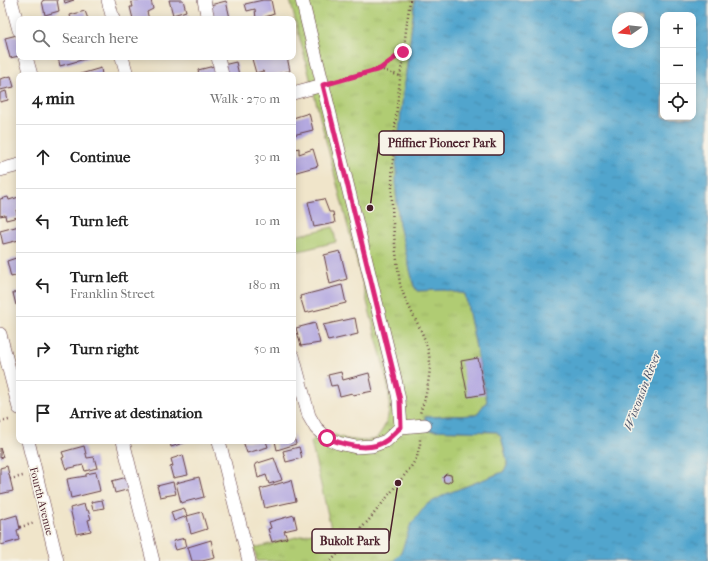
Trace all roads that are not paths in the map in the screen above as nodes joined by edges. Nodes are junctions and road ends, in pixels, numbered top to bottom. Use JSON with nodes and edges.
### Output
{"nodes":[{"id":1,"x":11,"y":0,"type":"edge"},
{"id":2,"x":108,"y":0,"type":"edge"},
{"id":3,"x":204,"y":0,"type":"edge"},
{"id":4,"x":302,"y":0,"type":"edge"},
{"id":5,"x":111,"y":16,"type":"edge"},
{"id":6,"x":207,"y":16,"type":"edge"},
{"id":7,"x":16,"y":19,"type":"edge"},
{"id":8,"x":27,"y":60,"type":"edge"},
{"id":9,"x":123,"y":60,"type":"edge"},
{"id":10,"x":219,"y":60,"type":"edge"},
{"id":11,"x":29,"y":72,"type":"edge"},
{"id":12,"x":126,"y":72,"type":"edge"},
{"id":13,"x":221,"y":72,"type":"edge"},
{"id":14,"x":323,"y":85,"type":"junction"},
{"id":15,"x":296,"y":92,"type":"edge"},
{"id":16,"x":16,"y":166,"type":"edge"},
{"id":17,"x":0,"y":170,"type":"edge"},
{"id":18,"x":0,"y":334,"type":"edge"},
{"id":19,"x":296,"y":367,"type":"edge"},
{"id":20,"x":16,"y":396,"type":"edge"},
{"id":21,"x":425,"y":425,"type":"dead end"},
{"id":22,"x":401,"y":427,"type":"junction"},
{"id":23,"x":29,"y":444,"type":"edge"},
{"id":24,"x":124,"y":444,"type":"edge"},
{"id":25,"x":220,"y":444,"type":"edge"},
{"id":26,"x":58,"y":561,"type":"edge"},
{"id":27,"x":154,"y":561,"type":"edge"},
{"id":28,"x":249,"y":561,"type":"edge"}],
"edges":[{"from":1,"to":7,"type":"street"},
{"from":2,"to":5,"type":"street"},
{"from":3,"to":6,"type":"street"},
{"from":4,"to":14,"type":"street"},
{"from":8,"to":11,"type":"street"},
{"from":9,"to":12,"type":"street"},
{"from":10,"to":13,"type":"street"},
{"from":14,"to":15,"type":"street"},
{"from":14,"to":22,"type":"street"},
{"from":16,"to":17,"type":"street"},
{"from":18,"to":20,"type":"street"},
{"from":19,"to":22,"type":"street"},
{"from":21,"to":22,"type":"street"},
{"from":23,"to":26,"type":"street","name":"Fourth Avenue"},
{"from":24,"to":27,"type":"street"},
{"from":25,"to":28,"type":"street"}]}
